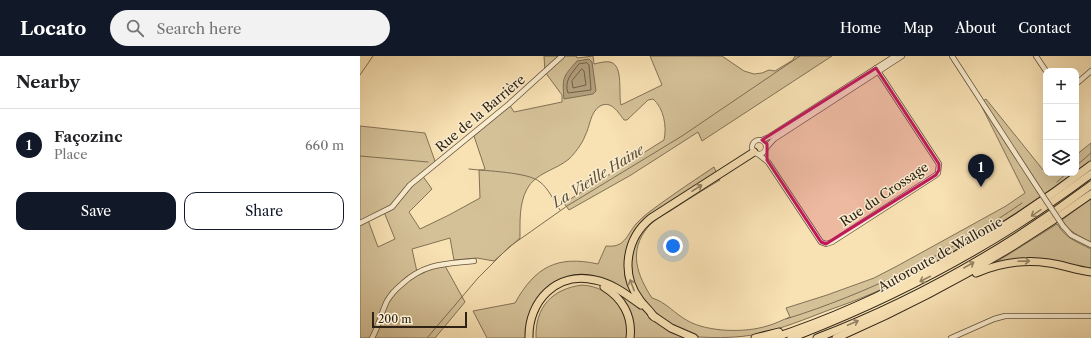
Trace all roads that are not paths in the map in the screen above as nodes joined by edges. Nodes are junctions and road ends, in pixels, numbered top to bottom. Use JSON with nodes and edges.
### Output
{"nodes":[{"id":1,"x":562,"y":56,"type":"edge"},
{"id":2,"x":894,"y":56,"type":"edge"},
{"id":3,"x":902,"y":56,"type":"edge"},
{"id":4,"x":952,"y":56,"type":"edge"},
{"id":5,"x":1036,"y":56,"type":"edge"},
{"id":6,"x":1044,"y":68,"type":"edge"},
{"id":7,"x":877,"y":70,"type":"junction"},
{"id":8,"x":1091,"y":72,"type":"edge"},
{"id":9,"x":1079,"y":82,"type":"edge"},
{"id":10,"x":762,"y":140,"type":"junction"},
{"id":11,"x":766,"y":149,"type":"junction"},
{"id":12,"x":756,"y":153,"type":"junction"},
{"id":13,"x":767,"y":160,"type":"junction"},
{"id":14,"x":1091,"y":165,"type":"edge"},
{"id":15,"x":1091,"y":174,"type":"edge"},
{"id":16,"x":1091,"y":185,"type":"edge"},
{"id":17,"x":1091,"y":194,"type":"edge"},
{"id":18,"x":360,"y":224,"type":"edge"},
{"id":19,"x":1091,"y":245,"type":"edge"},
{"id":20,"x":474,"y":261,"type":"dead end"},
{"id":21,"x":1091,"y":272,"type":"edge"},
{"id":22,"x":947,"y":286,"type":"junction"},
{"id":23,"x":876,"y":296,"type":"junction"},
{"id":24,"x":1091,"y":316,"type":"edge"},
{"id":25,"x":654,"y":317,"type":"junction"},
{"id":26,"x":372,"y":338,"type":"edge"},
{"id":27,"x":529,"y":338,"type":"edge"},
{"id":28,"x":533,"y":338,"type":"edge"},
{"id":29,"x":630,"y":338,"type":"edge"},
{"id":30,"x":694,"y":338,"type":"edge"},
{"id":31,"x":755,"y":338,"type":"edge"},
{"id":32,"x":773,"y":338,"type":"edge"},
{"id":33,"x":791,"y":338,"type":"edge"},
{"id":34,"x":817,"y":338,"type":"edge"},
{"id":35,"x":836,"y":338,"type":"edge"},
{"id":36,"x":951,"y":338,"type":"edge"}],
"edges":[{"from":1,"to":18,"type":"street","name":"Rue de la Barrière"},
{"from":2,"to":7,"type":"street"},
{"from":3,"to":7,"type":"street"},
{"from":4,"to":19,"type":"street","bridge":true},
{"from":5,"to":6,"type":"street"},
{"from":7,"to":10,"type":"street"},
{"from":7,"to":11,"type":"street"},
{"from":7,"to":13,"type":"street","name":"Rue du Crossage"},
{"from":8,"to":9,"type":"street"},
{"from":10,"to":11,"type":"street"},
{"from":10,"to":12,"type":"street"},
{"from":11,"to":12,"type":"street"},
{"from":11,"to":13,"type":"street"},
{"from":12,"to":13,"type":"street"},
{"from":25,"to":12,"type":"highway","one_way":true},
{"from":14,"to":23,"type":"highway"},
{"from":15,"to":33,"type":"highway","name":"Autoroute de Wallonie","one_way":true},
{"from":34,"to":16,"type":"highway","name":"Autoroute de Wallonie","one_way":true},
{"from":17,"to":22,"type":"highway"},
{"from":20,"to":26,"type":"street"},
{"from":22,"to":21,"type":"highway","one_way":true},
{"from":22,"to":35,"type":"highway"},
{"from":23,"to":31,"type":"highway"},
{"from":23,"to":32,"type":"highway"},
{"from":24,"to":36,"type":"street"},
{"from":25,"to":27,"type":"highway"},
{"from":25,"to":30,"type":"highway"},
{"from":28,"to":29,"type":"highway"}]}
